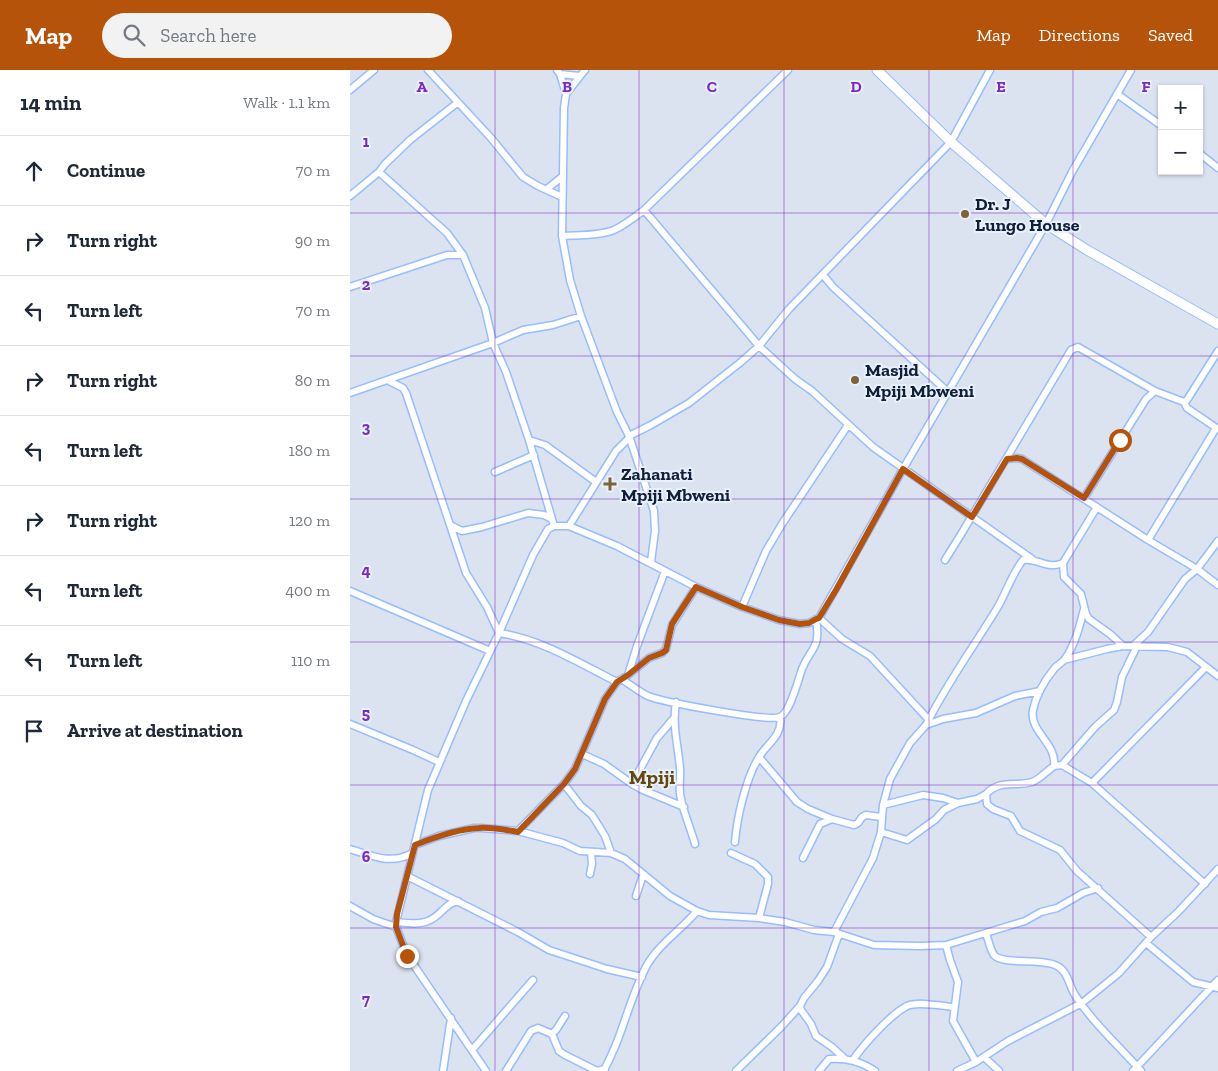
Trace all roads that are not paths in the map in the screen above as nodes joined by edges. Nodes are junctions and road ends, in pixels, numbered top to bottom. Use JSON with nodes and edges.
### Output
{"nodes":[{"id":1,"x":374,"y":70,"type":"edge"},
{"id":2,"x":428,"y":70,"type":"edge"},
{"id":3,"x":585,"y":70,"type":"edge"},
{"id":4,"x":788,"y":70,"type":"edge"},
{"id":5,"x":990,"y":70,"type":"edge"},
{"id":6,"x":1130,"y":70,"type":"edge"},
{"id":7,"x":879,"y":71,"type":"edge"},
{"id":8,"x":558,"y":72,"type":"edge"},
{"id":9,"x":579,"y":76,"type":"junction"},
{"id":10,"x":350,"y":90,"type":"edge"},
{"id":11,"x":566,"y":94,"type":"junction"},
{"id":12,"x":1117,"y":94,"type":"junction"},
{"id":13,"x":457,"y":103,"type":"junction"},
{"id":14,"x":1158,"y":123,"type":"edge"},
{"id":15,"x":951,"y":142,"type":"junction"},
{"id":16,"x":1203,"y":157,"type":"edge"},
{"id":17,"x":1218,"y":168,"type":"edge"},
{"id":18,"x":379,"y":172,"type":"junction"},
{"id":19,"x":562,"y":176,"type":"junction"},
{"id":20,"x":547,"y":189,"type":"junction"},
{"id":21,"x":350,"y":196,"type":"edge"},
{"id":22,"x":562,"y":196,"type":"junction"},
{"id":23,"x":644,"y":210,"type":"junction"},
{"id":24,"x":1046,"y":224,"type":"junction"},
{"id":25,"x":562,"y":236,"type":"junction"},
{"id":26,"x":462,"y":255,"type":"junction"},
{"id":27,"x":823,"y":275,"type":"junction"},
{"id":28,"x":350,"y":287,"type":"edge"},
{"id":29,"x":580,"y":316,"type":"junction"},
{"id":30,"x":1218,"y":324,"type":"edge"},
{"id":31,"x":493,"y":343,"type":"junction"},
{"id":32,"x":759,"y":346,"type":"junction"},
{"id":33,"x":1218,"y":351,"type":"edge"},
{"id":34,"x":406,"y":374,"type":"junction"},
{"id":35,"x":388,"y":381,"type":"junction"},
{"id":36,"x":403,"y":388,"type":"junction"},
{"id":37,"x":1156,"y":391,"type":"junction"},
{"id":38,"x":948,"y":392,"type":"junction"},
{"id":39,"x":350,"y":393,"type":"edge"},
{"id":40,"x":1184,"y":402,"type":"junction"},
{"id":41,"x":848,"y":425,"type":"junction"},
{"id":42,"x":1217,"y":429,"type":"edge"},
{"id":43,"x":629,"y":437,"type":"junction"},
{"id":44,"x":529,"y":440,"type":"junction"},
{"id":45,"x":1015,"y":445,"type":"junction"},
{"id":46,"x":534,"y":455,"type":"junction"},
{"id":47,"x":1007,"y":459,"type":"junction"},
{"id":48,"x":1022,"y":459,"type":"junction"},
{"id":49,"x":903,"y":469,"type":"junction"},
{"id":50,"x":495,"y":472,"type":"dead end"},
{"id":51,"x":596,"y":482,"type":"junction"},
{"id":52,"x":1084,"y":498,"type":"junction"},
{"id":53,"x":1097,"y":507,"type":"junction"},
{"id":54,"x":972,"y":517,"type":"junction"},
{"id":55,"x":551,"y":518,"type":"junction"},
{"id":56,"x":450,"y":525,"type":"junction"},
{"id":57,"x":557,"y":525,"type":"junction"},
{"id":58,"x":568,"y":526,"type":"junction"},
{"id":59,"x":462,"y":531,"type":"junction"},
{"id":60,"x":455,"y":538,"type":"junction"},
{"id":61,"x":1148,"y":540,"type":"junction"},
{"id":62,"x":1218,"y":541,"type":"edge"},
{"id":63,"x":1032,"y":559,"type":"junction"},
{"id":64,"x":945,"y":560,"type":"dead end"},
{"id":65,"x":650,"y":562,"type":"junction"},
{"id":66,"x":1063,"y":564,"type":"junction"},
{"id":67,"x":1197,"y":569,"type":"junction"},
{"id":68,"x":665,"y":571,"type":"junction"},
{"id":69,"x":1218,"y":585,"type":"edge"},
{"id":70,"x":696,"y":587,"type":"junction"},
{"id":71,"x":350,"y":591,"type":"edge"},
{"id":72,"x":742,"y":607,"type":"junction"},
{"id":73,"x":1084,"y":609,"type":"junction"},
{"id":74,"x":817,"y":618,"type":"junction"},
{"id":75,"x":499,"y":633,"type":"junction"},
{"id":76,"x":1123,"y":646,"type":"junction"},
{"id":77,"x":1135,"y":646,"type":"junction"},
{"id":78,"x":490,"y":651,"type":"junction"},
{"id":79,"x":1064,"y":660,"type":"junction"},
{"id":80,"x":1206,"y":667,"type":"junction"},
{"id":81,"x":628,"y":675,"type":"junction"},
{"id":82,"x":1218,"y":676,"type":"edge"},
{"id":83,"x":619,"y":680,"type":"junction"},
{"id":84,"x":1040,"y":691,"type":"junction"},
{"id":85,"x":676,"y":702,"type":"junction"},
{"id":86,"x":674,"y":718,"type":"junction"},
{"id":87,"x":780,"y":718,"type":"junction"},
{"id":88,"x":927,"y":723,"type":"junction"},
{"id":89,"x":350,"y":724,"type":"edge"},
{"id":90,"x":582,"y":754,"type":"junction"},
{"id":91,"x":759,"y":757,"type":"junction"},
{"id":92,"x":439,"y":762,"type":"junction"},
{"id":93,"x":1058,"y":765,"type":"junction"},
{"id":94,"x":1092,"y":783,"type":"junction"},
{"id":95,"x":564,"y":784,"type":"junction"},
{"id":96,"x":632,"y":784,"type":"junction"},
{"id":97,"x":986,"y":794,"type":"junction"},
{"id":98,"x":977,"y":800,"type":"junction"},
{"id":99,"x":958,"y":803,"type":"junction"},
{"id":100,"x":987,"y":804,"type":"junction"},
{"id":101,"x":883,"y":805,"type":"junction"},
{"id":102,"x":684,"y":806,"type":"junction"},
{"id":103,"x":881,"y":817,"type":"junction"},
{"id":104,"x":832,"y":819,"type":"junction"},
{"id":105,"x":518,"y":832,"type":"junction"},
{"id":106,"x":881,"y":832,"type":"junction"},
{"id":107,"x":735,"y":842,"type":"dead end"},
{"id":108,"x":695,"y":844,"type":"dead end"},
{"id":109,"x":415,"y":845,"type":"junction"},
{"id":110,"x":350,"y":848,"type":"edge"},
{"id":111,"x":591,"y":852,"type":"junction"},
{"id":112,"x":731,"y":852,"type":"dead end"},
{"id":113,"x":413,"y":853,"type":"junction"},
{"id":114,"x":611,"y":853,"type":"junction"},
{"id":115,"x":803,"y":858,"type":"dead end"},
{"id":116,"x":1218,"y":869,"type":"edge"},
{"id":117,"x":590,"y":874,"type":"dead end"},
{"id":118,"x":643,"y":874,"type":"junction"},
{"id":119,"x":407,"y":876,"type":"junction"},
{"id":120,"x":1204,"y":884,"type":"junction"},
{"id":121,"x":1098,"y":888,"type":"junction"},
{"id":122,"x":636,"y":896,"type":"dead end"},
{"id":123,"x":458,"y":901,"type":"junction"},
{"id":124,"x":350,"y":906,"type":"edge"},
{"id":125,"x":697,"y":911,"type":"junction"},
{"id":126,"x":759,"y":918,"type":"junction"},
{"id":127,"x":396,"y":924,"type":"junction"},
{"id":128,"x":837,"y":933,"type":"junction"},
{"id":129,"x":986,"y":933,"type":"junction"},
{"id":130,"x":1151,"y":937,"type":"junction"},
{"id":131,"x":1146,"y":944,"type":"junction"},
{"id":132,"x":946,"y":945,"type":"junction"},
{"id":133,"x":642,"y":977,"type":"junction"},
{"id":134,"x":533,"y":980,"type":"dead end"},
{"id":135,"x":1218,"y":980,"type":"edge"},
{"id":136,"x":1215,"y":987,"type":"edge"},
{"id":137,"x":1082,"y":1003,"type":"junction"},
{"id":138,"x":800,"y":1006,"type":"junction"},
{"id":139,"x":954,"y":1007,"type":"junction"},
{"id":140,"x":564,"y":1016,"type":"dead end"},
{"id":141,"x":451,"y":1018,"type":"junction"},
{"id":142,"x":552,"y":1034,"type":"junction"},
{"id":143,"x":472,"y":1050,"type":"junction"},
{"id":144,"x":984,"y":1057,"type":"junction"},
{"id":145,"x":844,"y":1058,"type":"junction"},
{"id":146,"x":853,"y":1060,"type":"junction"},
{"id":147,"x":976,"y":1062,"type":"junction"},
{"id":148,"x":604,"y":1070,"type":"edge"},
{"id":149,"x":1137,"y":1070,"type":"edge"},
{"id":150,"x":443,"y":1071,"type":"edge"},
{"id":151,"x":486,"y":1071,"type":"edge"},
{"id":152,"x":506,"y":1071,"type":"edge"},
{"id":153,"x":736,"y":1071,"type":"edge"},
{"id":154,"x":819,"y":1071,"type":"edge"},
{"id":155,"x":875,"y":1071,"type":"edge"},
{"id":156,"x":957,"y":1071,"type":"edge"},
{"id":157,"x":999,"y":1071,"type":"edge"}],
"edges":[{"from":1,"to":10,"type":"street"},
{"from":2,"to":13,"type":"street"},
{"from":3,"to":9,"type":"street"},
{"from":4,"to":23,"type":"street"},
{"from":5,"to":15,"type":"street"},
{"from":6,"to":12,"type":"street"},
{"from":7,"to":15,"type":"street"},
{"from":8,"to":9,"type":"street"},
{"from":8,"to":11,"type":"street"},
{"from":9,"to":11,"type":"street"},
{"from":11,"to":19,"type":"street"},
{"from":12,"to":14,"type":"street"},
{"from":12,"to":24,"type":"street"},
{"from":13,"to":18,"type":"street"},
{"from":13,"to":20,"type":"street"},
{"from":15,"to":24,"type":"street"},
{"from":15,"to":27,"type":"street"},
{"from":16,"to":17,"type":"street"},
{"from":18,"to":21,"type":"street"},
{"from":18,"to":26,"type":"street"},
{"from":19,"to":20,"type":"street"},
{"from":19,"to":22,"type":"street"},
{"from":20,"to":22,"type":"street"},
{"from":22,"to":25,"type":"street"},
{"from":23,"to":25,"type":"street"},
{"from":23,"to":32,"type":"street"},
{"from":24,"to":30,"type":"street"},
{"from":24,"to":38,"type":"street"},
{"from":25,"to":29,"type":"street"},
{"from":26,"to":28,"type":"street"},
{"from":26,"to":31,"type":"street"},
{"from":27,"to":32,"type":"street"},
{"from":27,"to":38,"type":"street"},
{"from":29,"to":31,"type":"street"},
{"from":29,"to":43,"type":"street"},
{"from":31,"to":34,"type":"street"},
{"from":31,"to":44,"type":"street"},
{"from":32,"to":41,"type":"street"},
{"from":32,"to":43,"type":"street"},
{"from":33,"to":40,"type":"street"},
{"from":34,"to":35,"type":"street"},
{"from":34,"to":36,"type":"street"},
{"from":35,"to":36,"type":"street"},
{"from":35,"to":39,"type":"street"},
{"from":36,"to":56,"type":"street"},
{"from":37,"to":40,"type":"street"},
{"from":37,"to":45,"type":"street"},
{"from":37,"to":52,"type":"street"},
{"from":38,"to":49,"type":"street"},
{"from":40,"to":42,"type":"street"},
{"from":41,"to":49,"type":"street"},
{"from":41,"to":72,"type":"street"},
{"from":42,"to":61,"type":"street"},
{"from":43,"to":51,"type":"street"},
{"from":43,"to":65,"type":"street"},
{"from":44,"to":46,"type":"street"},
{"from":44,"to":51,"type":"street"},
{"from":45,"to":47,"type":"street"},
{"from":45,"to":48,"type":"street"},
{"from":46,"to":50,"type":"street"},
{"from":46,"to":55,"type":"street"},
{"from":47,"to":48,"type":"street"},
{"from":47,"to":54,"type":"street"},
{"from":48,"to":52,"type":"street"},
{"from":49,"to":54,"type":"street"},
{"from":49,"to":74,"type":"street"},
{"from":51,"to":58,"type":"street"},
{"from":52,"to":53,"type":"street"},
{"from":53,"to":61,"type":"street"},
{"from":53,"to":66,"type":"street"},
{"from":54,"to":63,"type":"street"},
{"from":54,"to":64,"type":"street"},
{"from":55,"to":57,"type":"street"},
{"from":55,"to":59,"type":"street"},
{"from":56,"to":59,"type":"street"},
{"from":56,"to":60,"type":"street"},
{"from":57,"to":58,"type":"street"},
{"from":57,"to":75,"type":"street"},
{"from":58,"to":65,"type":"street"},
{"from":59,"to":60,"type":"street"},
{"from":60,"to":75,"type":"street"},
{"from":61,"to":67,"type":"street"},
{"from":62,"to":67,"type":"street"},
{"from":63,"to":66,"type":"street"},
{"from":63,"to":88,"type":"street"},
{"from":65,"to":68,"type":"street"},
{"from":66,"to":73,"type":"street"},
{"from":67,"to":69,"type":"street"},
{"from":67,"to":77,"type":"street"},
{"from":68,"to":70,"type":"street"},
{"from":68,"to":81,"type":"street"},
{"from":70,"to":72,"type":"street"},
{"from":70,"to":81,"type":"street"},
{"from":71,"to":78,"type":"street"},
{"from":72,"to":74,"type":"street"},
{"from":73,"to":76,"type":"street"},
{"from":73,"to":79,"type":"street"},
{"from":74,"to":87,"type":"street"},
{"from":74,"to":88,"type":"street"},
{"from":75,"to":78,"type":"street"},
{"from":75,"to":83,"type":"street"},
{"from":76,"to":77,"type":"street"},
{"from":76,"to":79,"type":"street"},
{"from":77,"to":80,"type":"street"},
{"from":77,"to":93,"type":"street"},
{"from":78,"to":92,"type":"street"},
{"from":79,"to":84,"type":"street"},
{"from":80,"to":82,"type":"street"},
{"from":80,"to":94,"type":"street"},
{"from":81,"to":83,"type":"street"},
{"from":83,"to":85,"type":"street"},
{"from":83,"to":90,"type":"street"},
{"from":84,"to":88,"type":"street"},
{"from":84,"to":93,"type":"street"},
{"from":85,"to":86,"type":"street"},
{"from":85,"to":87,"type":"street"},
{"from":86,"to":96,"type":"street"},
{"from":86,"to":102,"type":"street"},
{"from":87,"to":91,"type":"street"},
{"from":88,"to":101,"type":"street"},
{"from":89,"to":92,"type":"street"},
{"from":90,"to":95,"type":"street"},
{"from":90,"to":96,"type":"street"},
{"from":91,"to":104,"type":"street"},
{"from":91,"to":107,"type":"street"},
{"from":92,"to":109,"type":"street"},
{"from":93,"to":94,"type":"street"},
{"from":93,"to":97,"type":"street"},
{"from":94,"to":120,"type":"street"},
{"from":95,"to":105,"type":"street"},
{"from":95,"to":114,"type":"street"},
{"from":96,"to":102,"type":"street"},
{"from":97,"to":98,"type":"street"},
{"from":97,"to":100,"type":"street"},
{"from":98,"to":99,"type":"street"},
{"from":98,"to":100,"type":"street"},
{"from":99,"to":101,"type":"street"},
{"from":99,"to":106,"type":"street"},
{"from":100,"to":121,"type":"street"},
{"from":101,"to":103,"type":"street"},
{"from":102,"to":108,"type":"street"},
{"from":103,"to":104,"type":"street"},
{"from":103,"to":106,"type":"street"},
{"from":104,"to":115,"type":"street"},
{"from":105,"to":109,"type":"street"},
{"from":105,"to":111,"type":"street"},
{"from":106,"to":128,"type":"street"},
{"from":109,"to":113,"type":"street"},
{"from":110,"to":113,"type":"street"},
{"from":111,"to":114,"type":"street"},
{"from":111,"to":117,"type":"street"},
{"from":112,"to":126,"type":"street"},
{"from":113,"to":119,"type":"street"},
{"from":114,"to":118,"type":"street"},
{"from":116,"to":120,"type":"street"},
{"from":118,"to":122,"type":"street"},
{"from":118,"to":125,"type":"street"},
{"from":119,"to":123,"type":"street"},
{"from":119,"to":127,"type":"street"},
{"from":120,"to":130,"type":"street"},
{"from":121,"to":129,"type":"street"},
{"from":121,"to":130,"type":"street"},
{"from":123,"to":127,"type":"street"},
{"from":123,"to":133,"type":"street"},
{"from":124,"to":127,"type":"street"},
{"from":125,"to":126,"type":"street"},
{"from":125,"to":133,"type":"street"},
{"from":126,"to":128,"type":"street"},
{"from":127,"to":141,"type":"street"},
{"from":128,"to":132,"type":"street"},
{"from":128,"to":138,"type":"street"},
{"from":129,"to":132,"type":"street"},
{"from":129,"to":137,"type":"street"},
{"from":130,"to":131,"type":"street"},
{"from":131,"to":136,"type":"street"},
{"from":131,"to":137,"type":"street"},
{"from":132,"to":139,"type":"street"},
{"from":133,"to":148,"type":"street"},
{"from":134,"to":143,"type":"street"},
{"from":135,"to":136,"type":"street"},
{"from":136,"to":149,"type":"street"},
{"from":137,"to":144,"type":"street"},
{"from":137,"to":149,"type":"street"},
{"from":138,"to":145,"type":"street"},
{"from":138,"to":153,"type":"street"},
{"from":139,"to":146,"type":"street"},
{"from":139,"to":147,"type":"street"},
{"from":140,"to":142,"type":"street"},
{"from":141,"to":143,"type":"street"},
{"from":141,"to":150,"type":"street"},
{"from":142,"to":148,"type":"street"},
{"from":142,"to":152,"type":"street"},
{"from":143,"to":151,"type":"street"},
{"from":144,"to":147,"type":"street"},
{"from":144,"to":157,"type":"street"},
{"from":145,"to":146,"type":"street"},
{"from":145,"to":154,"type":"street"},
{"from":146,"to":155,"type":"street"},
{"from":147,"to":156,"type":"street"}]}
